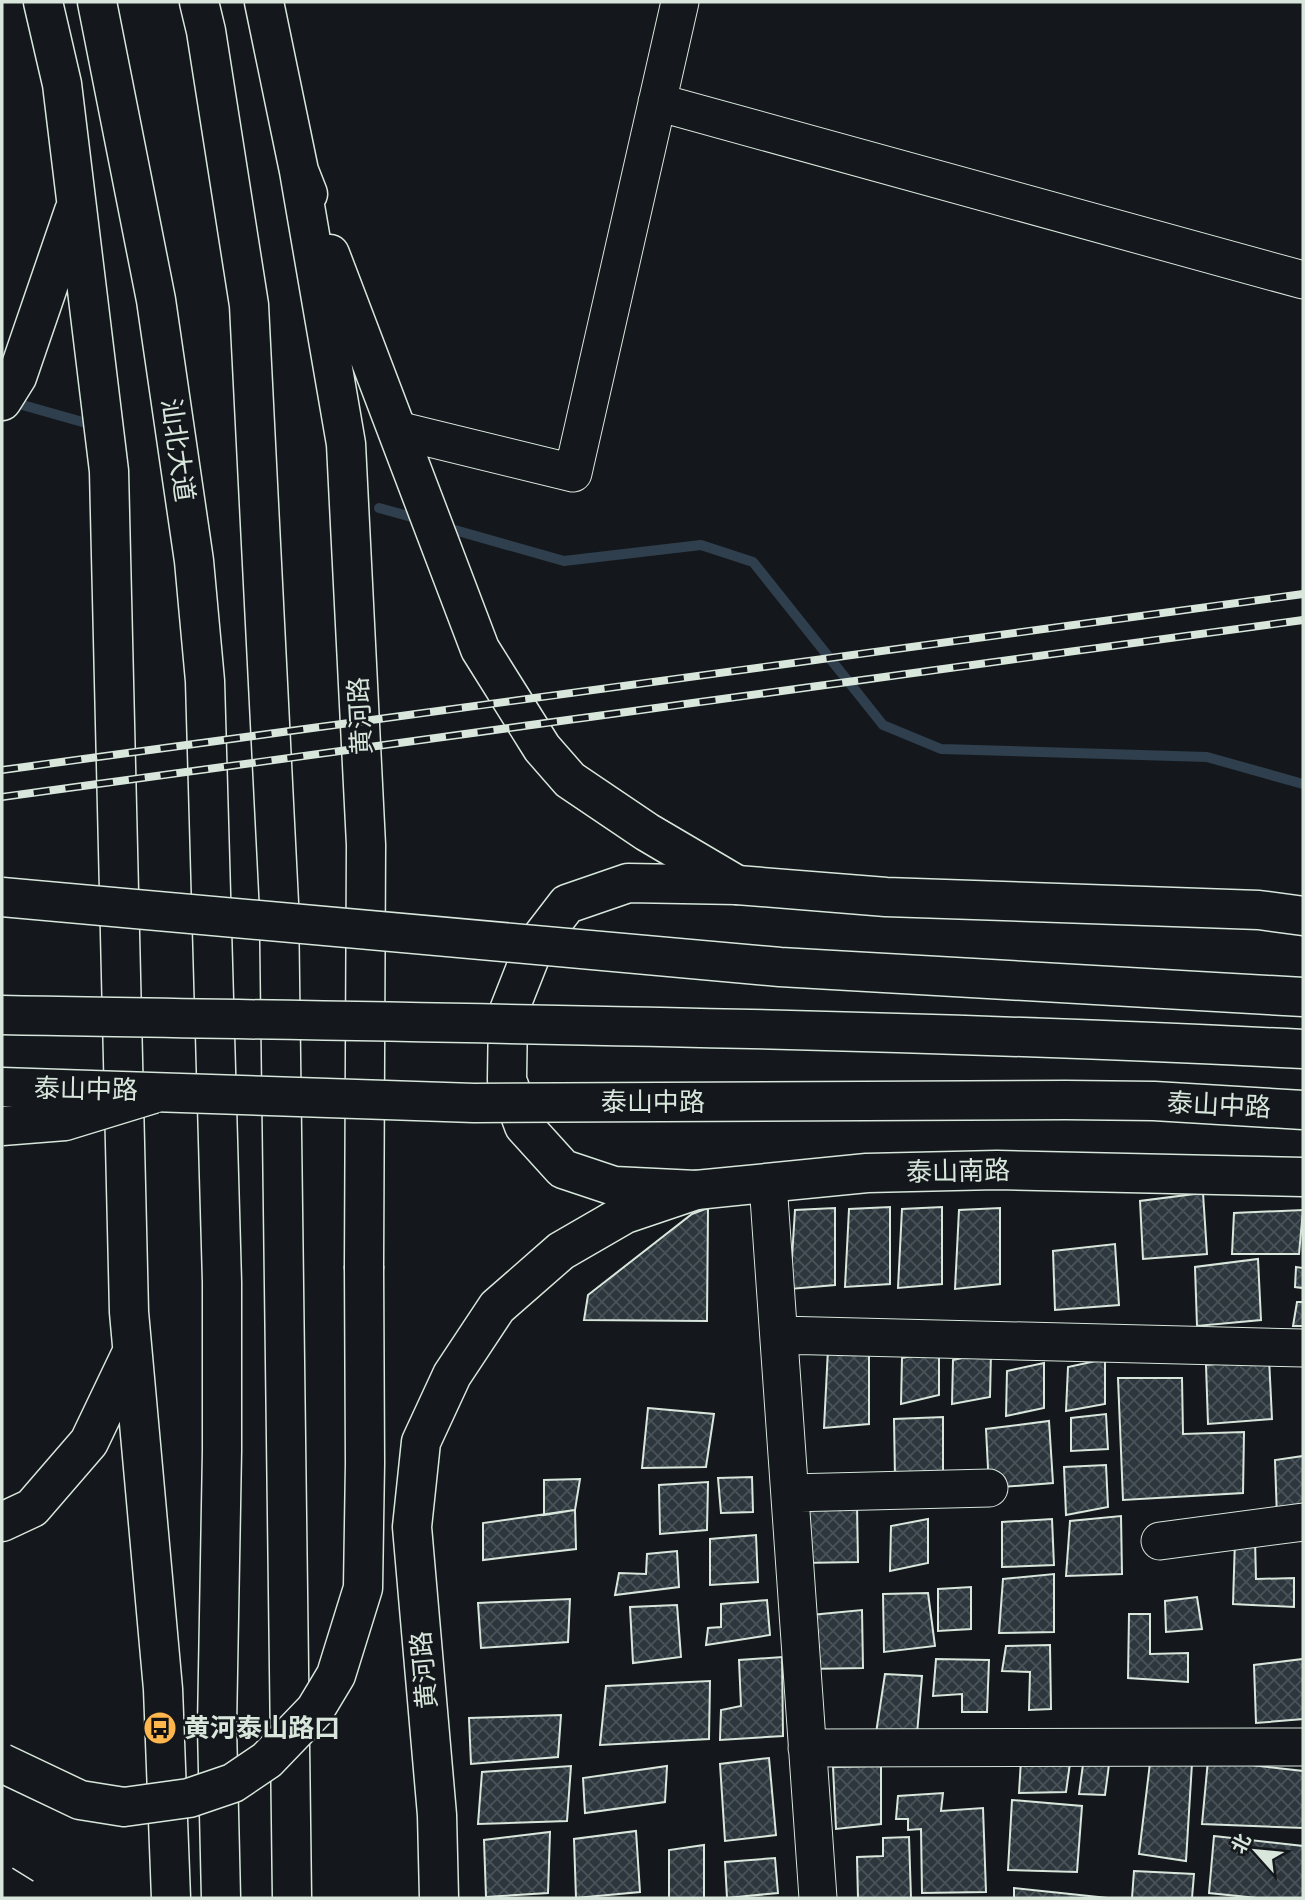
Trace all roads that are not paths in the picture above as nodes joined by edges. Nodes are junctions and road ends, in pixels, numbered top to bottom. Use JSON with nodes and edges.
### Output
{"nodes":[{"id":1,"x":43,"y":2,"type":"edge"},
{"id":2,"x":97,"y":2,"type":"edge"},
{"id":3,"x":264,"y":2,"type":"edge"},
{"id":4,"x":680,"y":2,"type":"edge"},
{"id":5,"x":203,"y":12,"type":"edge"},
{"id":6,"x":657,"y":102,"type":"junction"},
{"id":7,"x":299,"y":171,"type":"junction"},
{"id":8,"x":77,"y":202,"type":"junction"},
{"id":9,"x":1303,"y":280,"type":"edge"},
{"id":10,"x":9,"y":389,"type":"edge"},
{"id":11,"x":397,"y":430,"type":"junction"},
{"id":12,"x":737,"y":886,"type":"junction"},
{"id":13,"x":2,"y":897,"type":"edge"},
{"id":14,"x":1303,"y":916,"type":"edge"},
{"id":15,"x":1303,"y":997,"type":"edge"},
{"id":16,"x":2,"y":1015,"type":"edge"},
{"id":17,"x":1303,"y":1049,"type":"edge"},
{"id":18,"x":2,"y":1087,"type":"edge"},
{"id":19,"x":163,"y":1091,"type":"junction"},
{"id":20,"x":1303,"y":1110,"type":"edge"},
{"id":21,"x":2,"y":1126,"type":"edge"},
{"id":22,"x":1303,"y":1177,"type":"edge"},
{"id":23,"x":768,"y":1183,"type":"junction"},
{"id":24,"x":696,"y":1190,"type":"junction"},
{"id":25,"x":779,"y":1335,"type":"junction"},
{"id":26,"x":1303,"y":1348,"type":"edge"},
{"id":27,"x":132,"y":1352,"type":"junction"},
{"id":28,"x":989,"y":1488,"type":"dead end"},
{"id":29,"x":790,"y":1493,"type":"junction"},
{"id":30,"x":2,"y":1522,"type":"edge"},
{"id":31,"x":1303,"y":1522,"type":"edge"},
{"id":32,"x":1160,"y":1541,"type":"dead end"},
{"id":33,"x":1303,"y":1747,"type":"edge"},
{"id":34,"x":807,"y":1748,"type":"junction"},
{"id":35,"x":2,"y":1763,"type":"edge"},
{"id":36,"x":2,"y":1878,"type":"edge"},
{"id":37,"x":2,"y":1885,"type":"edge"},
{"id":38,"x":15,"y":1898,"type":"edge"},
{"id":39,"x":23,"y":1898,"type":"edge"},
{"id":40,"x":171,"y":1898,"type":"edge"},
{"id":41,"x":221,"y":1898,"type":"edge"},
{"id":42,"x":292,"y":1898,"type":"edge"},
{"id":43,"x":439,"y":1898,"type":"edge"},
{"id":44,"x":818,"y":1898,"type":"edge"}],
"edges":[{"from":1,"to":8,"type":"main road"},
{"from":2,"to":41,"type":"main road","name":"汕北大道"},
{"from":3,"to":7,"type":"main road"},
{"from":4,"to":6,"type":"street"},
{"from":5,"to":42,"type":"main road"},
{"from":6,"to":9,"type":"street"},
{"from":6,"to":11,"type":"street"},
{"from":7,"to":11,"type":"main road"},
{"from":7,"to":35,"type":"main road","name":"黄河路","bridge":true},
{"from":8,"to":10,"type":"main road"},
{"from":8,"to":27,"type":"main road"},
{"from":11,"to":12,"type":"main road"},
{"from":12,"to":14,"type":"main road"},
{"from":12,"to":24,"type":"main road","name":"泰山南路"},
{"from":13,"to":15,"type":"main road","bridge":true},
{"from":16,"to":17,"type":"main road","bridge":true},
{"from":18,"to":19,"type":"main road","name":"泰山中路","bridge":true},
{"from":19,"to":20,"type":"main road","name":"泰山中路","bridge":true},
{"from":19,"to":21,"type":"main road","bridge":true},
{"from":22,"to":23,"type":"main road","name":"泰山南路"},
{"from":23,"to":24,"type":"main road","name":"泰山南路"},
{"from":23,"to":25,"type":"street"},
{"from":24,"to":43,"type":"main road","name":"黄河路"},
{"from":25,"to":26,"type":"street"},
{"from":25,"to":29,"type":"street"},
{"from":27,"to":30,"type":"main road"},
{"from":27,"to":40,"type":"main road"},
{"from":28,"to":29,"type":"street"},
{"from":29,"to":34,"type":"street"},
{"from":31,"to":32,"type":"street"},
{"from":33,"to":34,"type":"street"},
{"from":34,"to":44,"type":"street"},
{"from":36,"to":38,"type":"main road"},
{"from":37,"to":39,"type":"main road","bridge":true}]}
